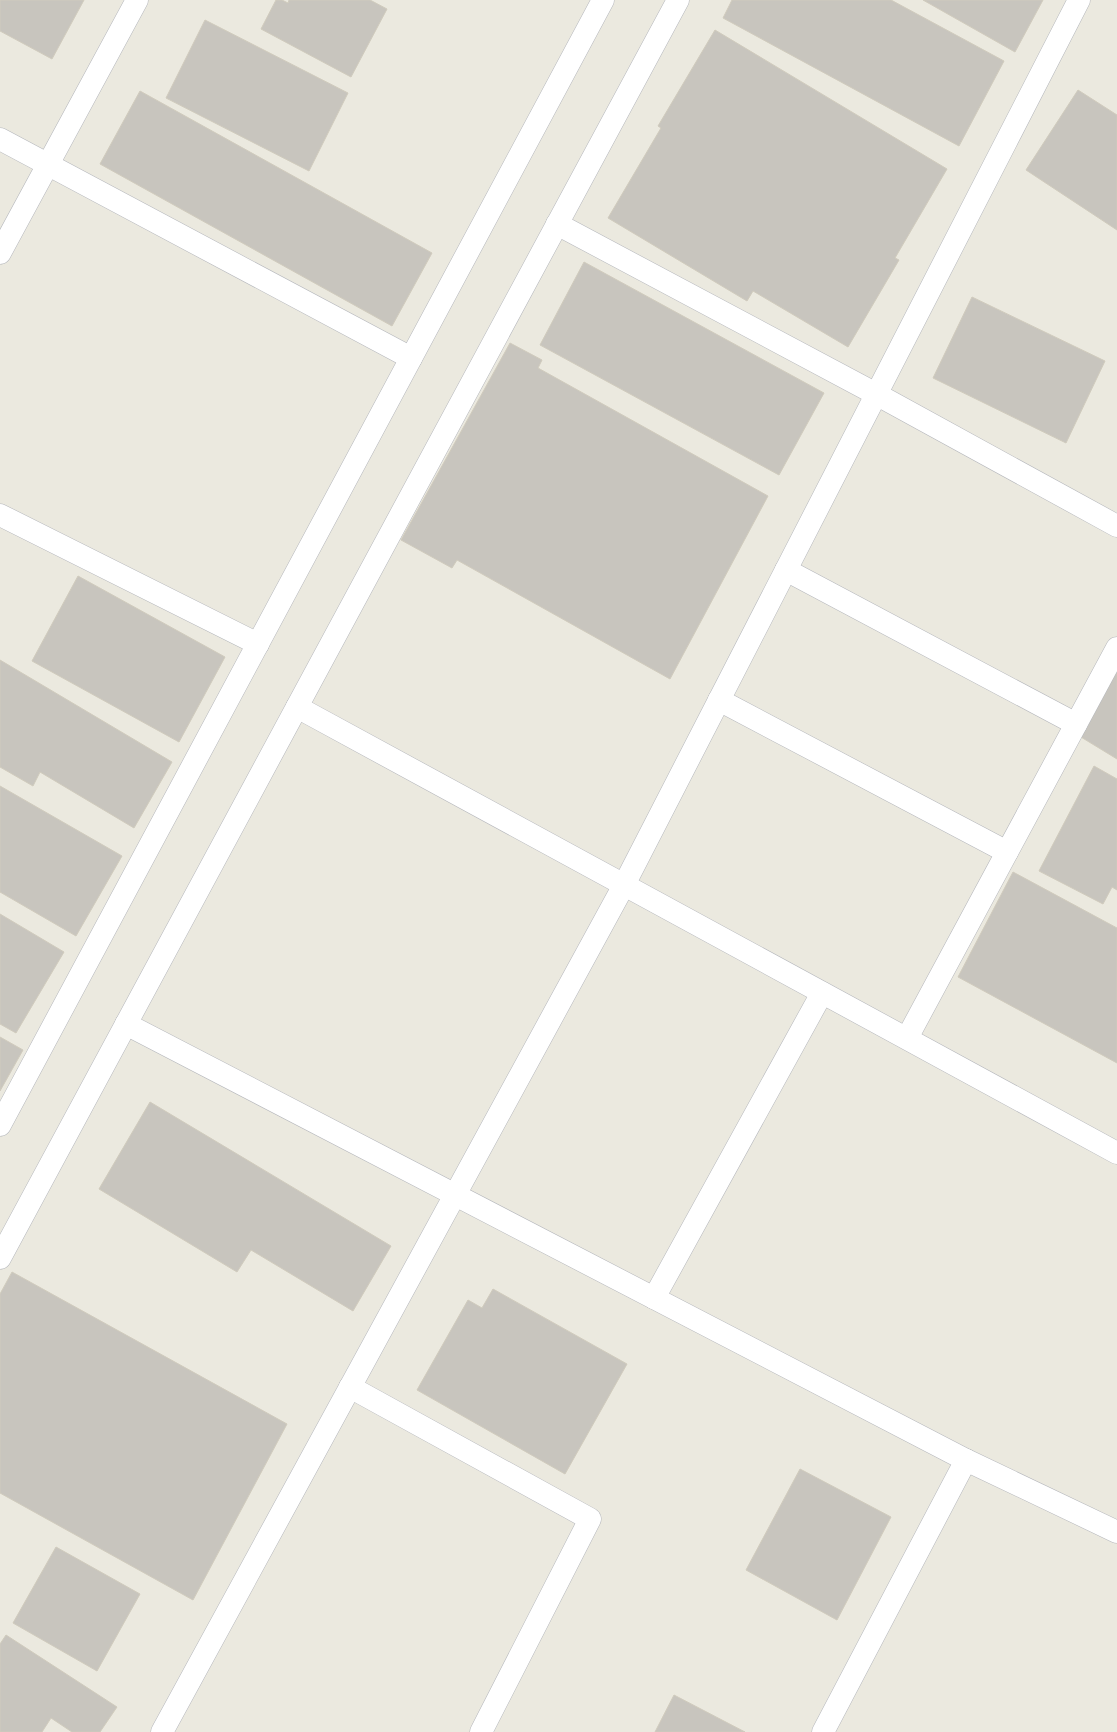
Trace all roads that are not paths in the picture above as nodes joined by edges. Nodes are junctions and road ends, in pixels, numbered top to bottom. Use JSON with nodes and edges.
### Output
{"nodes":[{"id":1,"x":137,"y":0,"type":"edge"},
{"id":2,"x":603,"y":0,"type":"edge"},
{"id":3,"x":678,"y":0,"type":"edge"},
{"id":4,"x":1079,"y":0,"type":"edge"},
{"id":5,"x":0,"y":139,"type":"edge"},
{"id":6,"x":48,"y":165,"type":"junction"},
{"id":7,"x":557,"y":224,"type":"junction"},
{"id":8,"x":0,"y":253,"type":"edge"},
{"id":9,"x":411,"y":358,"type":"junction"},
{"id":10,"x":876,"y":394,"type":"junction"},
{"id":11,"x":0,"y":515,"type":"edge"},
{"id":12,"x":1117,"y":526,"type":"edge"},
{"id":13,"x":786,"y":570,"type":"junction"},
{"id":14,"x":258,"y":644,"type":"junction"},
{"id":15,"x":1117,"y":648,"type":"edge"},
{"id":16,"x":719,"y":700,"type":"junction"},
{"id":17,"x":297,"y":707,"type":"junction"},
{"id":18,"x":1076,"y":724,"type":"junction"},
{"id":19,"x":1008,"y":852,"type":"junction"},
{"id":20,"x":624,"y":885,"type":"junction"},
{"id":21,"x":822,"y":992,"type":"junction"},
{"id":22,"x":126,"y":1024,"type":"junction"},
{"id":23,"x":907,"y":1038,"type":"junction"},
{"id":24,"x":0,"y":1125,"type":"edge"},
{"id":25,"x":1117,"y":1153,"type":"edge"},
{"id":26,"x":455,"y":1195,"type":"junction"},
{"id":27,"x":0,"y":1258,"type":"edge"},
{"id":28,"x":654,"y":1298,"type":"junction"},
{"id":29,"x":350,"y":1387,"type":"junction"},
{"id":30,"x":966,"y":1460,"type":"junction"},
{"id":31,"x":1117,"y":1532,"type":"edge"},
{"id":32,"x":162,"y":1732,"type":"edge"},
{"id":33,"x":481,"y":1732,"type":"edge"},
{"id":34,"x":823,"y":1732,"type":"edge"}],
"edges":[{"from":1,"to":6,"type":"street"},
{"from":2,"to":9,"type":"street"},
{"from":3,"to":7,"type":"street"},
{"from":4,"to":10,"type":"street"},
{"from":5,"to":6,"type":"street"},
{"from":6,"to":8,"type":"street"},
{"from":6,"to":9,"type":"street"},
{"from":7,"to":10,"type":"street"},
{"from":7,"to":17,"type":"street"},
{"from":9,"to":14,"type":"street"},
{"from":10,"to":12,"type":"street"},
{"from":10,"to":13,"type":"street"},
{"from":11,"to":14,"type":"street"},
{"from":13,"to":16,"type":"street"},
{"from":13,"to":18,"type":"street"},
{"from":14,"to":24,"type":"street"},
{"from":15,"to":18,"type":"street"},
{"from":16,"to":19,"type":"street"},
{"from":16,"to":20,"type":"street"},
{"from":17,"to":20,"type":"street"},
{"from":17,"to":22,"type":"street"},
{"from":18,"to":19,"type":"street"},
{"from":19,"to":23,"type":"street"},
{"from":20,"to":21,"type":"street"},
{"from":20,"to":26,"type":"street"},
{"from":21,"to":23,"type":"street"},
{"from":21,"to":28,"type":"street"},
{"from":22,"to":26,"type":"street"},
{"from":22,"to":27,"type":"street"},
{"from":23,"to":25,"type":"street"},
{"from":26,"to":28,"type":"street"},
{"from":26,"to":29,"type":"street"},
{"from":28,"to":30,"type":"street"},
{"from":29,"to":32,"type":"street"},
{"from":29,"to":33,"type":"street"},
{"from":30,"to":31,"type":"street"},
{"from":30,"to":34,"type":"street"}]}
